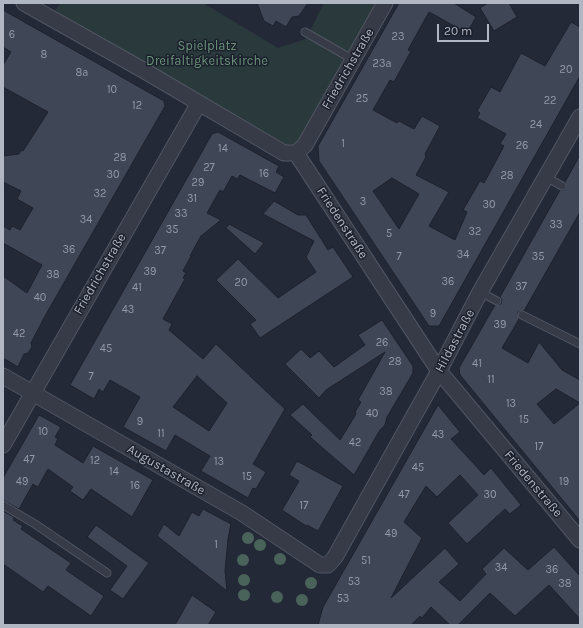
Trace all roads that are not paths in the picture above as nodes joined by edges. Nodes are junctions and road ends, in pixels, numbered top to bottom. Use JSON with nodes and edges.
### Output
{"nodes":[{"id":1,"x":24,"y":3,"type":"edge"},
{"id":2,"x":385,"y":3,"type":"edge"},
{"id":3,"x":305,"y":32,"type":"dead end"},
{"id":4,"x":352,"y":59,"type":"junction"},
{"id":5,"x":199,"y":103,"type":"junction"},
{"id":6,"x":580,"y":117,"type":"edge"},
{"id":7,"x":296,"y":152,"type":"junction"},
{"id":8,"x":546,"y":176,"type":"junction"},
{"id":9,"x":562,"y":186,"type":"dead end"},
{"id":10,"x":480,"y":292,"type":"junction"},
{"id":11,"x":497,"y":301,"type":"dead end"},
{"id":12,"x":522,"y":315,"type":"dead end"},
{"id":13,"x":580,"y":344,"type":"edge"},
{"id":14,"x":439,"y":371,"type":"junction"},
{"id":15,"x":3,"y":376,"type":"edge"},
{"id":16,"x":32,"y":392,"type":"junction"},
{"id":17,"x":3,"y":445,"type":"edge"},
{"id":18,"x":3,"y":505,"type":"edge"},
{"id":19,"x":580,"y":540,"type":"edge"},
{"id":20,"x":328,"y":565,"type":"joint"},
{"id":21,"x":107,"y":573,"type":"dead end"}],
"edges":[{"from":1,"to":5,"type":"street"},
{"from":2,"to":4,"type":"street","name":"Friedrichstraße"},
{"from":3,"to":4,"type":"lane"},
{"from":4,"to":7,"type":"street","name":"Friedrichstraße"},
{"from":5,"to":7,"type":"street"},
{"from":5,"to":16,"type":"street","name":"Friedrichstraße"},
{"from":6,"to":8,"type":"street","name":"Hildastraße"},
{"from":7,"to":14,"type":"street","name":"Friedenstraße"},
{"from":8,"to":9,"type":"lane"},
{"from":8,"to":10,"type":"street","name":"Hildastraße"},
{"from":10,"to":11,"type":"lane"},
{"from":10,"to":14,"type":"street","name":"Hildastraße"},
{"from":12,"to":13,"type":"lane"},
{"from":14,"to":19,"type":"street","name":"Friedenstraße"},
{"from":14,"to":20,"type":"street","name":"Hildastraße"},
{"from":15,"to":16,"type":"street","name":"Augustastraße"},
{"from":16,"to":17,"type":"street","name":"Friedrichstraße"},
{"from":16,"to":20,"type":"street","name":"Augustastraße"},
{"from":18,"to":21,"type":"lane"}]}
